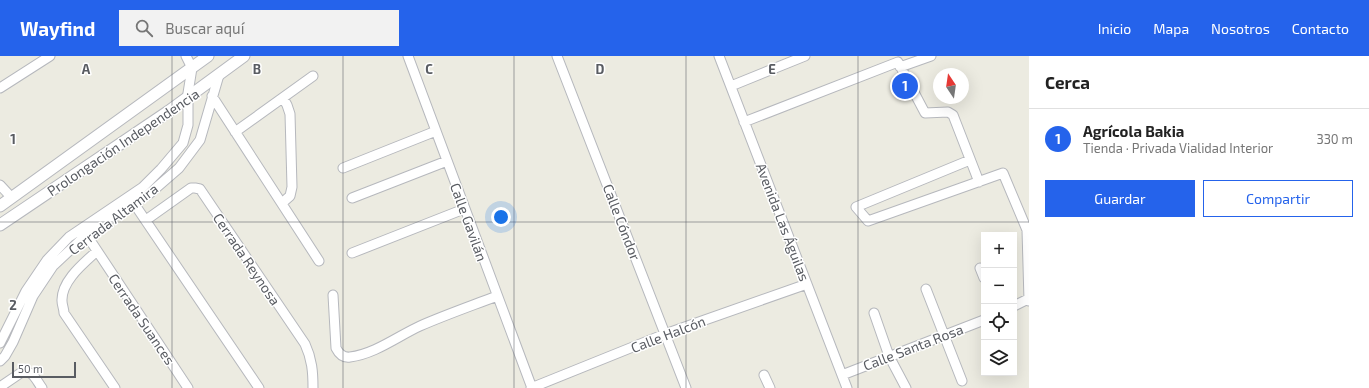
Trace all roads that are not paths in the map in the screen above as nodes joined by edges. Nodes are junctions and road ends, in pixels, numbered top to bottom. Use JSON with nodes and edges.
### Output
{"nodes":[{"id":1,"x":50,"y":56,"type":"edge"},
{"id":2,"x":186,"y":56,"type":"edge"},
{"id":3,"x":208,"y":56,"type":"edge"},
{"id":4,"x":244,"y":56,"type":"edge"},
{"id":5,"x":408,"y":56,"type":"edge"},
{"id":6,"x":558,"y":56,"type":"edge"},
{"id":7,"x":719,"y":56,"type":"edge"},
{"id":8,"x":804,"y":56,"type":"edge"},
{"id":9,"x":886,"y":56,"type":"edge"},
{"id":10,"x":931,"y":56,"type":"edge"},
{"id":11,"x":889,"y":65,"type":"junction"},
{"id":12,"x":900,"y":67,"type":"junction"},
{"id":13,"x":192,"y":68,"type":"junction"},
{"id":14,"x":219,"y":75,"type":"junction"},
{"id":15,"x":313,"y":76,"type":"dead end"},
{"id":16,"x":731,"y":86,"type":"junction"},
{"id":17,"x":0,"y":88,"type":"edge"},
{"id":18,"x":212,"y":96,"type":"junction"},
{"id":19,"x":188,"y":98,"type":"junction"},
{"id":20,"x":283,"y":98,"type":"junction"},
{"id":21,"x":744,"y":122,"type":"junction"},
{"id":22,"x":436,"y":131,"type":"junction"},
{"id":23,"x":235,"y":132,"type":"junction"},
{"id":24,"x":970,"y":160,"type":"junction"},
{"id":25,"x":447,"y":161,"type":"junction"},
{"id":26,"x":343,"y":168,"type":"dead end"},
{"id":27,"x":979,"y":182,"type":"junction"},
{"id":28,"x":0,"y":185,"type":"edge"},
{"id":29,"x":12,"y":198,"type":"junction"},
{"id":30,"x":352,"y":198,"type":"dead end"},
{"id":31,"x":132,"y":200,"type":"junction"},
{"id":32,"x":282,"y":203,"type":"junction"},
{"id":33,"x":0,"y":205,"type":"edge"},
{"id":34,"x":464,"y":208,"type":"junction"},
{"id":35,"x":146,"y":220,"type":"junction"},
{"id":36,"x":0,"y":225,"type":"edge"},
{"id":37,"x":1028,"y":229,"type":"edge"},
{"id":38,"x":84,"y":232,"type":"junction"},
{"id":39,"x":97,"y":251,"type":"junction"},
{"id":40,"x":352,"y":253,"type":"dead end"},
{"id":41,"x":319,"y":261,"type":"dead end"},
{"id":42,"x":807,"y":284,"type":"junction"},
{"id":43,"x":926,"y":289,"type":"dead end"},
{"id":44,"x":332,"y":295,"type":"dead end"},
{"id":45,"x":497,"y":296,"type":"junction"},
{"id":46,"x":1029,"y":300,"type":"edge"},
{"id":47,"x":1017,"y":305,"type":"edge"},
{"id":48,"x":874,"y":313,"type":"dead end"},
{"id":49,"x":981,"y":321,"type":"edge"},
{"id":50,"x":665,"y":334,"type":"junction"},
{"id":51,"x":944,"y":335,"type":"junction"},
{"id":52,"x":0,"y":343,"type":"edge"},
{"id":53,"x":889,"y":356,"type":"junction"},
{"id":54,"x":0,"y":361,"type":"edge"},
{"id":55,"x":842,"y":374,"type":"junction"},
{"id":56,"x":764,"y":375,"type":"dead end"},
{"id":57,"x":962,"y":381,"type":"dead end"},
{"id":58,"x":0,"y":387,"type":"edge"},
{"id":59,"x":42,"y":388,"type":"edge"},
{"id":60,"x":115,"y":388,"type":"edge"},
{"id":61,"x":188,"y":388,"type":"edge"},
{"id":62,"x":259,"y":388,"type":"edge"},
{"id":63,"x":313,"y":388,"type":"edge"},
{"id":64,"x":531,"y":388,"type":"edge"},
{"id":65,"x":686,"y":388,"type":"edge"},
{"id":66,"x":770,"y":388,"type":"edge"},
{"id":67,"x":847,"y":388,"type":"edge"},
{"id":68,"x":906,"y":388,"type":"edge"}],
"edges":[{"from":1,"to":17,"type":"street"},
{"from":2,"to":13,"type":"street"},
{"from":3,"to":13,"type":"street","name":"Prolongación Independencia"},
{"from":4,"to":14,"type":"street","name":"Prolongación Independencia"},
{"from":5,"to":22,"type":"street","name":"Calle Gavilán"},
{"from":6,"to":50,"type":"street","name":"Calle Cóndor"},
{"from":7,"to":16,"type":"street","name":"Avenida Las Águilas"},
{"from":8,"to":16,"type":"street"},
{"from":9,"to":11,"type":"street"},
{"from":10,"to":12,"type":"street"},
{"from":11,"to":12,"type":"street"},
{"from":11,"to":21,"type":"street"},
{"from":12,"to":24,"type":"street"},
{"from":13,"to":19,"type":"street","name":"Cerrada Altamira"},
{"from":13,"to":29,"type":"street","name":"Prolongación Independencia"},
{"from":14,"to":18,"type":"street","name":"Cerrada Altamira"},
{"from":14,"to":19,"type":"street","name":"Prolongación Independencia"},
{"from":15,"to":20,"type":"street"},
{"from":16,"to":21,"type":"street","name":"Avenida Las Águilas"},
{"from":18,"to":23,"type":"street"},
{"from":18,"to":31,"type":"street","name":"Cerrada Altamira"},
{"from":19,"to":31,"type":"street","name":"Cerrada Altamira"},
{"from":19,"to":36,"type":"street","name":"Prolongación Independencia"},
{"from":20,"to":23,"type":"street"},
{"from":20,"to":32,"type":"street"},
{"from":21,"to":42,"type":"street","name":"Avenida Las Águilas"},
{"from":22,"to":25,"type":"street","name":"Calle Gavilán"},
{"from":22,"to":26,"type":"street"},
{"from":23,"to":32,"type":"street"},
{"from":24,"to":27,"type":"street"},
{"from":24,"to":27,"type":"street"},
{"from":25,"to":30,"type":"street"},
{"from":25,"to":34,"type":"street","name":"Calle Gavilán"},
{"from":27,"to":37,"type":"street"},
{"from":28,"to":29,"type":"street"},
{"from":29,"to":33,"type":"street","name":"Prolongación Independencia"},
{"from":31,"to":35,"type":"street"},
{"from":31,"to":38,"type":"street","name":"Cerrada Altamira"},
{"from":32,"to":41,"type":"street"},
{"from":34,"to":40,"type":"street"},
{"from":34,"to":45,"type":"street","name":"Calle Gavilán"},
{"from":35,"to":62,"type":"street"},
{"from":35,"to":63,"type":"street","name":"Cerrada Reynosa"},
{"from":37,"to":46,"type":"street"},
{"from":38,"to":39,"type":"street","name":"Cerrada Suances"},
{"from":38,"to":52,"type":"street","name":"Cerrada Altamira"},
{"from":38,"to":54,"type":"street","name":"Cerrada Altamira"},
{"from":39,"to":60,"type":"street"},
{"from":39,"to":61,"type":"street","name":"Cerrada Suances"},
{"from":42,"to":50,"type":"street","name":"Calle Halcón"},
{"from":42,"to":55,"type":"street","name":"Avenida Las Águilas"},
{"from":43,"to":51,"type":"street"},
{"from":44,"to":45,"type":"street"},
{"from":45,"to":64,"type":"street","name":"Calle Gavilán"},
{"from":46,"to":47,"type":"street"},
{"from":48,"to":53,"type":"street"},
{"from":49,"to":51,"type":"street","name":"Calle Santa Rosa"},
{"from":50,"to":64,"type":"street","name":"Calle Halcón"},
{"from":50,"to":65,"type":"street","name":"Calle Cóndor"},
{"from":51,"to":53,"type":"street","name":"Calle Santa Rosa"},
{"from":51,"to":57,"type":"street"},
{"from":53,"to":55,"type":"street","name":"Calle Santa Rosa"},
{"from":53,"to":68,"type":"street"},
{"from":55,"to":67,"type":"street","name":"Avenida Las Águilas"},
{"from":56,"to":66,"type":"street"},
{"from":58,"to":59,"type":"street"}]}
